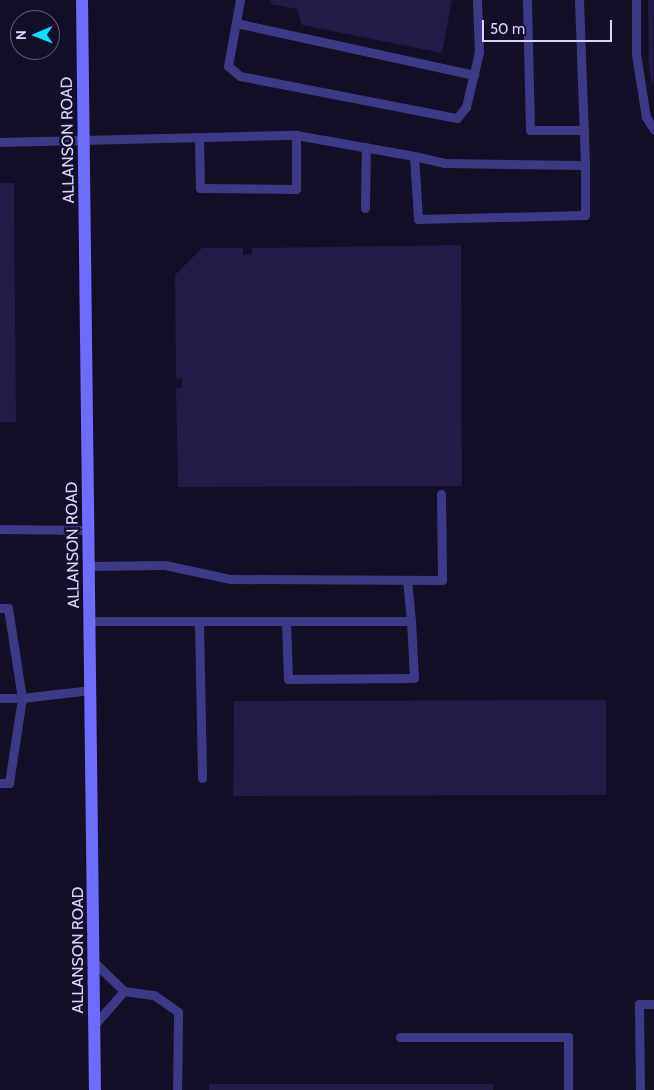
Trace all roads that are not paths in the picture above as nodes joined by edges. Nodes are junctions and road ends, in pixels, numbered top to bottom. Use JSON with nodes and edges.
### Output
{"nodes":[{"id":1,"x":82,"y":0,"type":"edge"},
{"id":2,"x":240,"y":0,"type":"edge"},
{"id":3,"x":477,"y":0,"type":"edge"},
{"id":4,"x":527,"y":0,"type":"edge"},
{"id":5,"x":579,"y":0,"type":"edge"},
{"id":6,"x":636,"y":0,"type":"edge"},
{"id":7,"x":236,"y":23,"type":"junction"},
{"id":8,"x":474,"y":75,"type":"junction"},
{"id":9,"x":584,"y":130,"type":"junction"},
{"id":10,"x":654,"y":130,"type":"edge"},
{"id":11,"x":296,"y":135,"type":"junction"},
{"id":12,"x":199,"y":138,"type":"junction"},
{"id":13,"x":84,"y":140,"type":"junction"},
{"id":14,"x":0,"y":142,"type":"edge"},
{"id":15,"x":366,"y":147,"type":"junction"},
{"id":16,"x":414,"y":156,"type":"junction"},
{"id":17,"x":585,"y":166,"type":"junction"},
{"id":18,"x":365,"y":208,"type":"dead end"},
{"id":19,"x":441,"y":494,"type":"dead end"},
{"id":20,"x":0,"y":529,"type":"edge"},
{"id":21,"x":89,"y":530,"type":"junction"},
{"id":22,"x":90,"y":566,"type":"junction"},
{"id":23,"x":407,"y":580,"type":"junction"},
{"id":24,"x":0,"y":608,"type":"edge"},
{"id":25,"x":90,"y":621,"type":"junction"},
{"id":26,"x":199,"y":621,"type":"junction"},
{"id":27,"x":286,"y":621,"type":"junction"},
{"id":28,"x":411,"y":621,"type":"junction"},
{"id":29,"x":91,"y":690,"type":"junction"},
{"id":30,"x":0,"y":698,"type":"edge"},
{"id":31,"x":22,"y":698,"type":"junction"},
{"id":32,"x":202,"y":778,"type":"dead end"},
{"id":33,"x":0,"y":783,"type":"edge"},
{"id":34,"x":94,"y":962,"type":"junction"},
{"id":35,"x":124,"y":990,"type":"junction"},
{"id":36,"x":654,"y":1004,"type":"edge"},
{"id":37,"x":94,"y":1025,"type":"junction"},
{"id":38,"x":400,"y":1037,"type":"dead end"},
{"id":39,"x":95,"y":1090,"type":"edge"},
{"id":40,"x":177,"y":1090,"type":"edge"},
{"id":41,"x":568,"y":1090,"type":"edge"},
{"id":42,"x":640,"y":1090,"type":"edge"}],
"edges":[{"from":1,"to":13,"type":"street","name":"ALLANSON ROAD"},
{"from":2,"to":7,"type":"lane"},
{"from":3,"to":8,"type":"lane"},
{"from":4,"to":9,"type":"lane"},
{"from":5,"to":9,"type":"lane"},
{"from":6,"to":10,"type":"lane"},
{"from":7,"to":8,"type":"lane"},
{"from":7,"to":8,"type":"lane"},
{"from":9,"to":17,"type":"lane"},
{"from":11,"to":12,"type":"lane"},
{"from":11,"to":12,"type":"lane"},
{"from":11,"to":15,"type":"lane"},
{"from":12,"to":13,"type":"lane"},
{"from":13,"to":14,"type":"lane"},
{"from":13,"to":21,"type":"street","name":"ALLANSON ROAD"},
{"from":15,"to":16,"type":"lane"},
{"from":15,"to":18,"type":"lane"},
{"from":16,"to":17,"type":"lane"},
{"from":16,"to":17,"type":"lane"},
{"from":19,"to":23,"type":"lane"},
{"from":20,"to":21,"type":"lane"},
{"from":21,"to":22,"type":"street","name":"ALLANSON ROAD"},
{"from":22,"to":23,"type":"lane"},
{"from":22,"to":25,"type":"street","name":"ALLANSON ROAD"},
{"from":23,"to":28,"type":"lane"},
{"from":24,"to":31,"type":"lane"},
{"from":25,"to":26,"type":"lane"},
{"from":25,"to":29,"type":"street","name":"ALLANSON ROAD"},
{"from":26,"to":27,"type":"lane"},
{"from":26,"to":32,"type":"lane"},
{"from":27,"to":28,"type":"lane"},
{"from":27,"to":28,"type":"lane"},
{"from":29,"to":31,"type":"lane"},
{"from":29,"to":34,"type":"street","name":"ALLANSON ROAD"},
{"from":30,"to":31,"type":"lane"},
{"from":31,"to":33,"type":"lane"},
{"from":34,"to":35,"type":"lane"},
{"from":34,"to":37,"type":"street","name":"ALLANSON ROAD"},
{"from":35,"to":37,"type":"lane"},
{"from":35,"to":40,"type":"lane"},
{"from":36,"to":42,"type":"lane"},
{"from":37,"to":39,"type":"street","name":"ALLANSON ROAD"},
{"from":38,"to":41,"type":"lane"}]}
